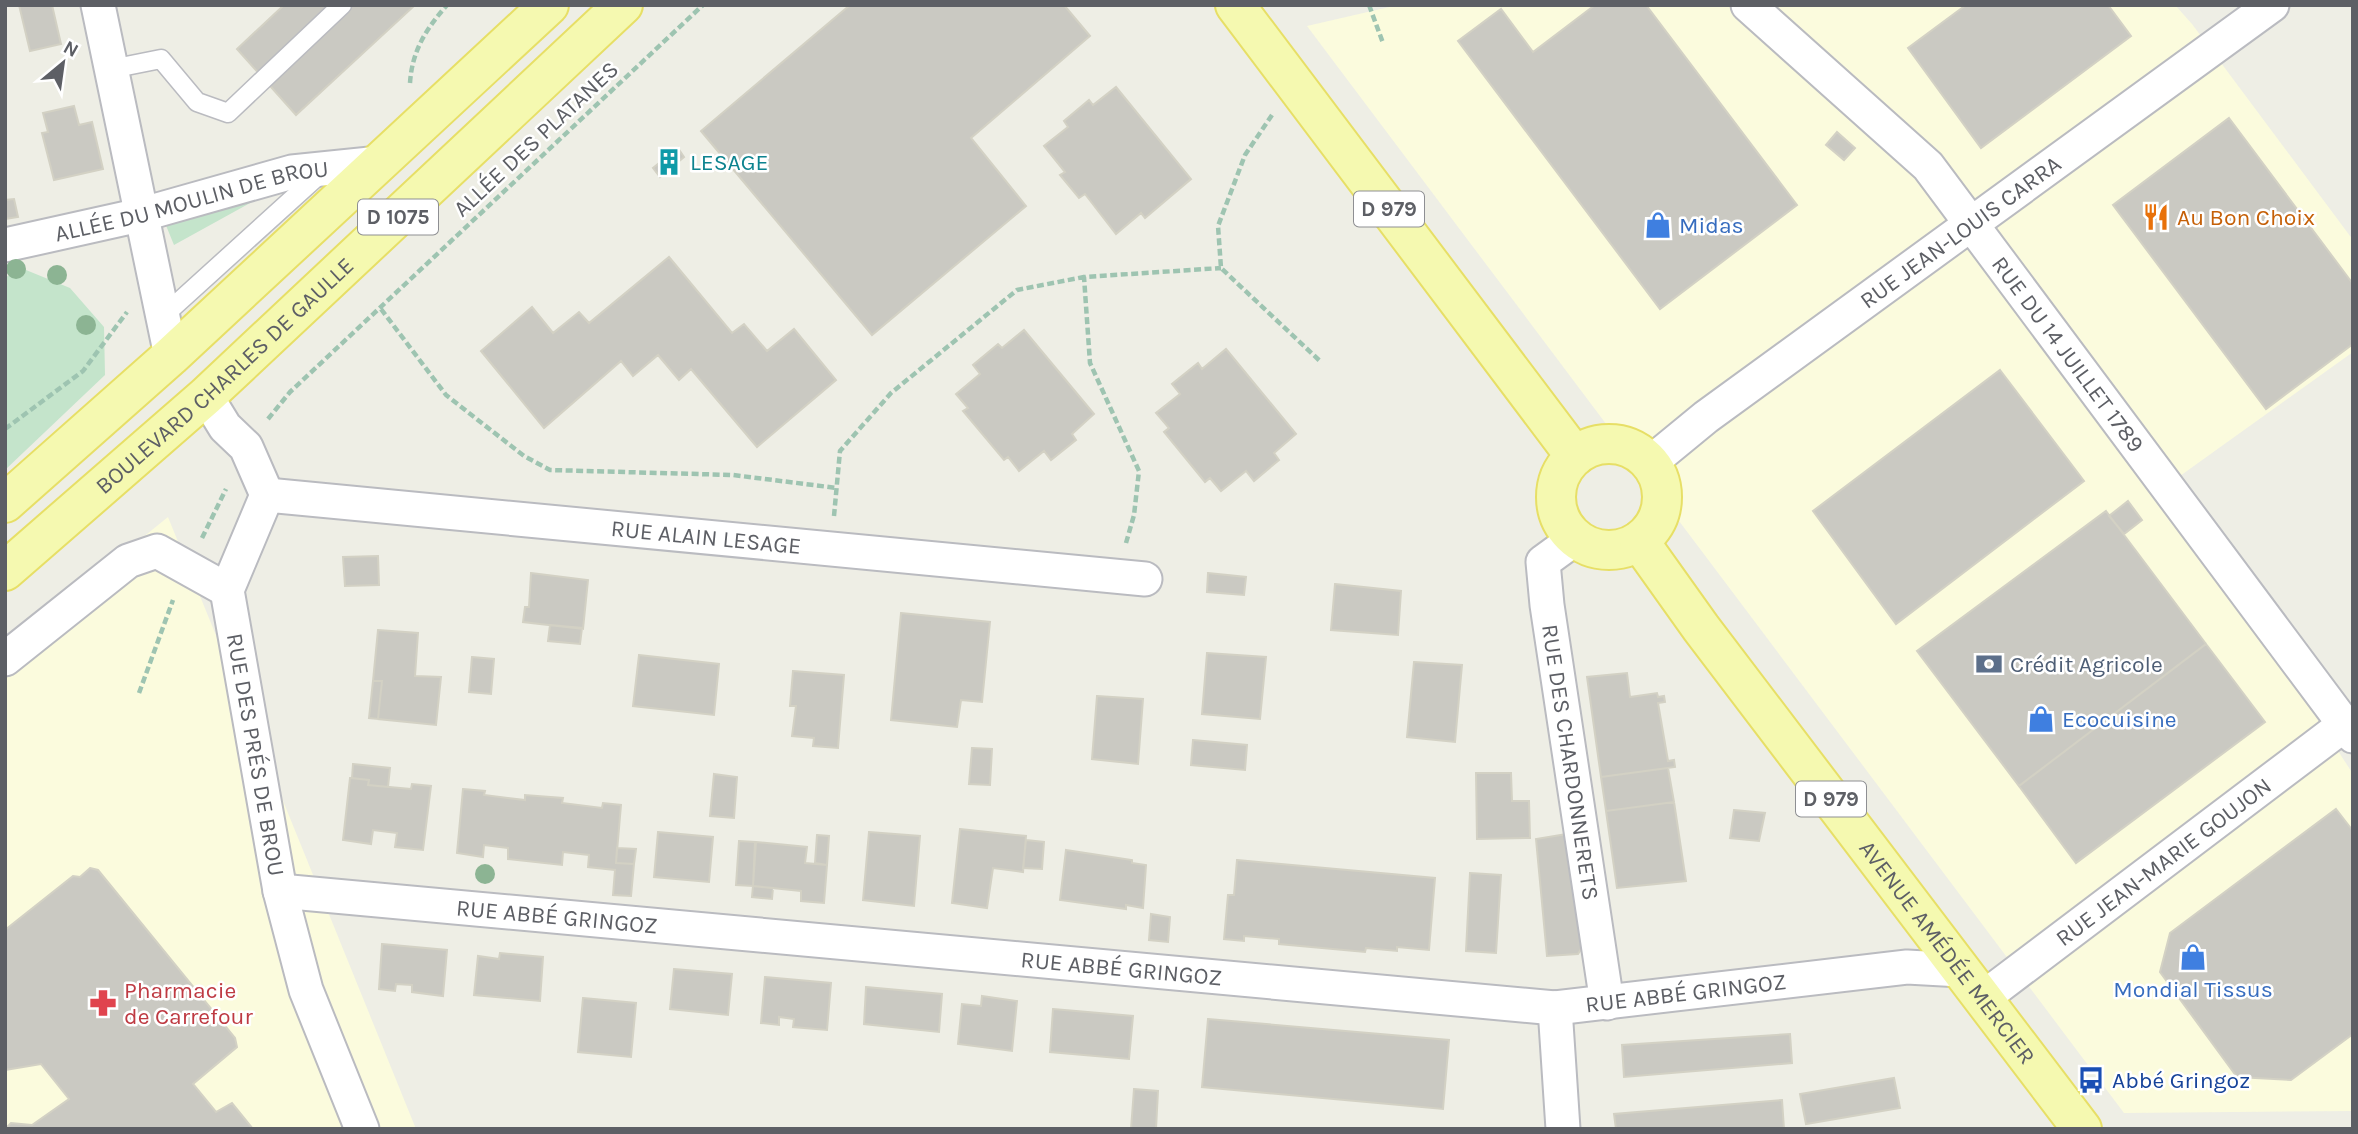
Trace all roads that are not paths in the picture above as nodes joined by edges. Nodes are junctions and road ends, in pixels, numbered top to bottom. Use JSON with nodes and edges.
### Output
{"nodes":[{"id":1,"x":98,"y":5,"type":"edge"},
{"id":2,"x":342,"y":5,"type":"edge"},
{"id":3,"x":549,"y":5,"type":"edge"},
{"id":4,"x":623,"y":5,"type":"edge"},
{"id":5,"x":1236,"y":5,"type":"edge"},
{"id":6,"x":1748,"y":5,"type":"edge"},
{"id":7,"x":2272,"y":5,"type":"edge"},
{"id":8,"x":111,"y":69,"type":"junction"},
{"id":9,"x":380,"y":163,"type":"junction"},
{"id":10,"x":324,"y":171,"type":"junction"},
{"id":11,"x":140,"y":215,"type":"junction"},
{"id":12,"x":1971,"y":225,"type":"junction"},
{"id":13,"x":5,"y":245,"type":"edge"},
{"id":14,"x":159,"y":303,"type":"junction"},
{"id":15,"x":170,"y":356,"type":"junction"},
{"id":16,"x":206,"y":396,"type":"junction"},
{"id":17,"x":1575,"y":456,"type":"junction"},
{"id":18,"x":1650,"y":463,"type":"junction"},
{"id":19,"x":267,"y":495,"type":"junction"},
{"id":20,"x":8,"y":498,"type":"edge"},
{"id":21,"x":1577,"y":538,"type":"junction"},
{"id":22,"x":1639,"y":541,"type":"junction"},
{"id":23,"x":5,"y":571,"type":"edge"},
{"id":24,"x":1130,"y":578,"type":"road end"},
{"id":25,"x":226,"y":590,"type":"junction"},
{"id":26,"x":5,"y":659,"type":"edge"},
{"id":27,"x":2348,"y":731,"type":"edge"},
{"id":28,"x":280,"y":891,"type":"junction"},
{"id":29,"x":1972,"y":984,"type":"junction"},
{"id":30,"x":1607,"y":1003,"type":"junction"},
{"id":31,"x":1555,"y":1008,"type":"junction"},
{"id":32,"x":2072,"y":1125,"type":"edge"},
{"id":33,"x":362,"y":1129,"type":"edge"},
{"id":34,"x":1563,"y":1129,"type":"edge"}],
"edges":[{"from":1,"to":8,"type":"street"},
{"from":2,"to":8,"type":"lane"},
{"from":3,"to":9,"type":"main road","number":"D 1075"},
{"from":4,"to":16,"type":"main road","name":"BOULEVARD CHARLES DE GAULLE","number":"D 1075"},
{"from":5,"to":17,"type":"main road","number":"D 979"},
{"from":6,"to":12,"type":"street","name":"RUE DU 14 JUILLET 1789"},
{"from":7,"to":12,"type":"street","name":"RUE JEAN-LOUIS CARRA"},
{"from":8,"to":11,"type":"street"},
{"from":9,"to":10,"type":"street","name":"ALLÉE DU MOULIN DE BROU"},
{"from":9,"to":15,"type":"main road","number":"D 1075"},
{"from":10,"to":11,"type":"street","name":"ALLÉE DU MOULIN DE BROU"},
{"from":10,"to":14,"type":"lane"},
{"from":11,"to":13,"type":"street","name":"ALLÉE DU MOULIN DE BROU"},
{"from":11,"to":14,"type":"street"},
{"from":12,"to":18,"type":"street","name":"RUE JEAN-LOUIS CARRA"},
{"from":12,"to":27,"type":"street","name":"RUE DU 14 JUILLET 1789"},
{"from":14,"to":15,"type":"street"},
{"from":15,"to":20,"type":"main road","number":"D 1075"},
{"from":16,"to":19,"type":"street"},
{"from":16,"to":23,"type":"main road","name":"BOULEVARD CHARLES DE GAULLE","number":"D 1075"},
{"from":17,"to":18,"type":"main road"},
{"from":17,"to":21,"type":"main road"},
{"from":18,"to":22,"type":"main road"},
{"from":19,"to":24,"type":"street","name":"RUE ALAIN LESAGE"},
{"from":19,"to":25,"type":"street"},
{"from":21,"to":22,"type":"main road"},
{"from":21,"to":30,"type":"street","name":"RUE DES CHARDONNERETS"},
{"from":22,"to":29,"type":"main road","name":"AVENUE AMÉDÉE MERCIER","number":"D 979"},
{"from":25,"to":26,"type":"street"},
{"from":25,"to":28,"type":"street","name":"RUE DES PRÉS DE BROU"},
{"from":27,"to":29,"type":"street","name":"RUE JEAN-MARIE GOUJON"},
{"from":28,"to":31,"type":"street","name":"RUE ABBÉ GRINGOZ"},
{"from":28,"to":33,"type":"street","name":"RUE DES PRÉS DE BROU"},
{"from":29,"to":30,"type":"street","name":"RUE ABBÉ GRINGOZ"},
{"from":29,"to":32,"type":"main road","name":"AVENUE AMÉDÉE MERCIER","number":"D 979"},
{"from":30,"to":31,"type":"street","name":"RUE ABBÉ GRINGOZ"},
{"from":31,"to":34,"type":"street"}]}
